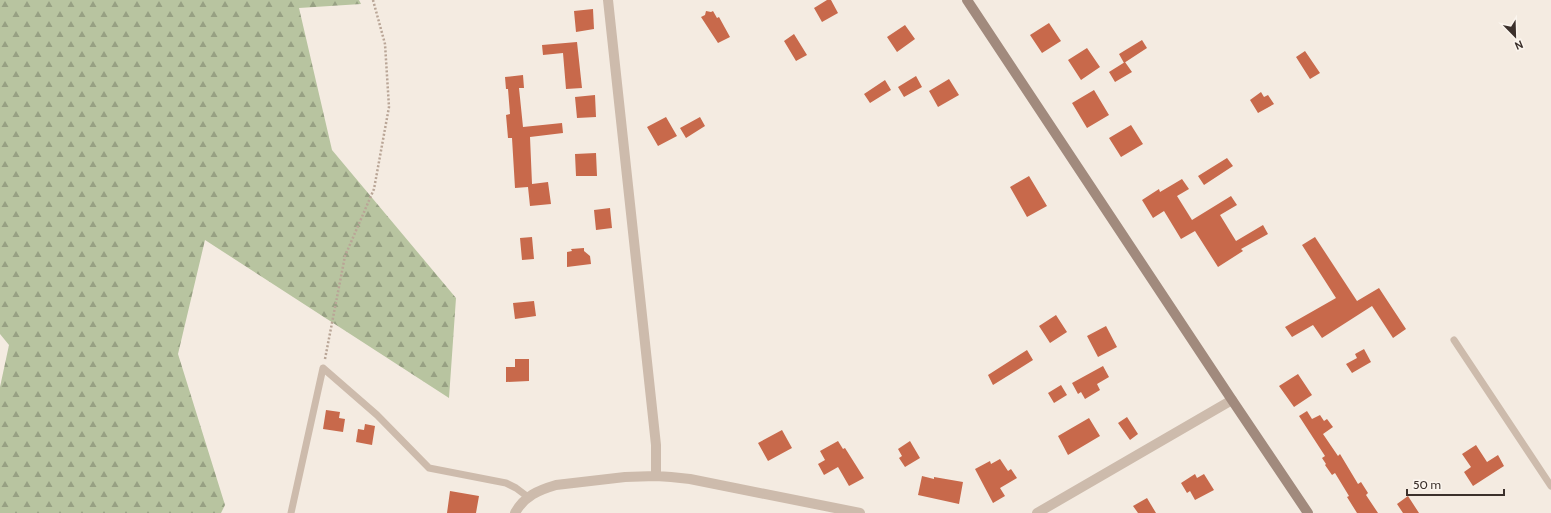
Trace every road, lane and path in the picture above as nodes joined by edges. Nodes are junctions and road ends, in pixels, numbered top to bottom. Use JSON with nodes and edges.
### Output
{"nodes":[{"id":1,"x":373,"y":0,"type":"edge"},
{"id":2,"x":608,"y":0,"type":"edge"},
{"id":3,"x":967,"y":0,"type":"edge"},
{"id":4,"x":1454,"y":340,"type":"dead end"},
{"id":5,"x":323,"y":368,"type":"junction"},
{"id":6,"x":1232,"y":400,"type":"junction"},
{"id":7,"x":656,"y":476,"type":"junction"},
{"id":8,"x":1551,"y":486,"type":"edge"},
{"id":9,"x":528,"y":497,"type":"junction"},
{"id":10,"x":1304,"y":512,"type":"edge"},
{"id":11,"x":291,"y":513,"type":"edge"},
{"id":12,"x":515,"y":513,"type":"edge"},
{"id":13,"x":860,"y":513,"type":"edge"},
{"id":14,"x":1037,"y":513,"type":"edge"}],
"edges":[{"from":1,"to":5,"type":"path"},
{"from":2,"to":7,"type":"street"},
{"from":3,"to":6,"type":"street"},
{"from":4,"to":8,"type":"lane"},
{"from":5,"to":9,"type":"lane"},
{"from":5,"to":11,"type":"lane"},
{"from":6,"to":10,"type":"street"},
{"from":6,"to":14,"type":"street"},
{"from":7,"to":9,"type":"street"},
{"from":7,"to":13,"type":"street"},
{"from":9,"to":12,"type":"street"}]}
